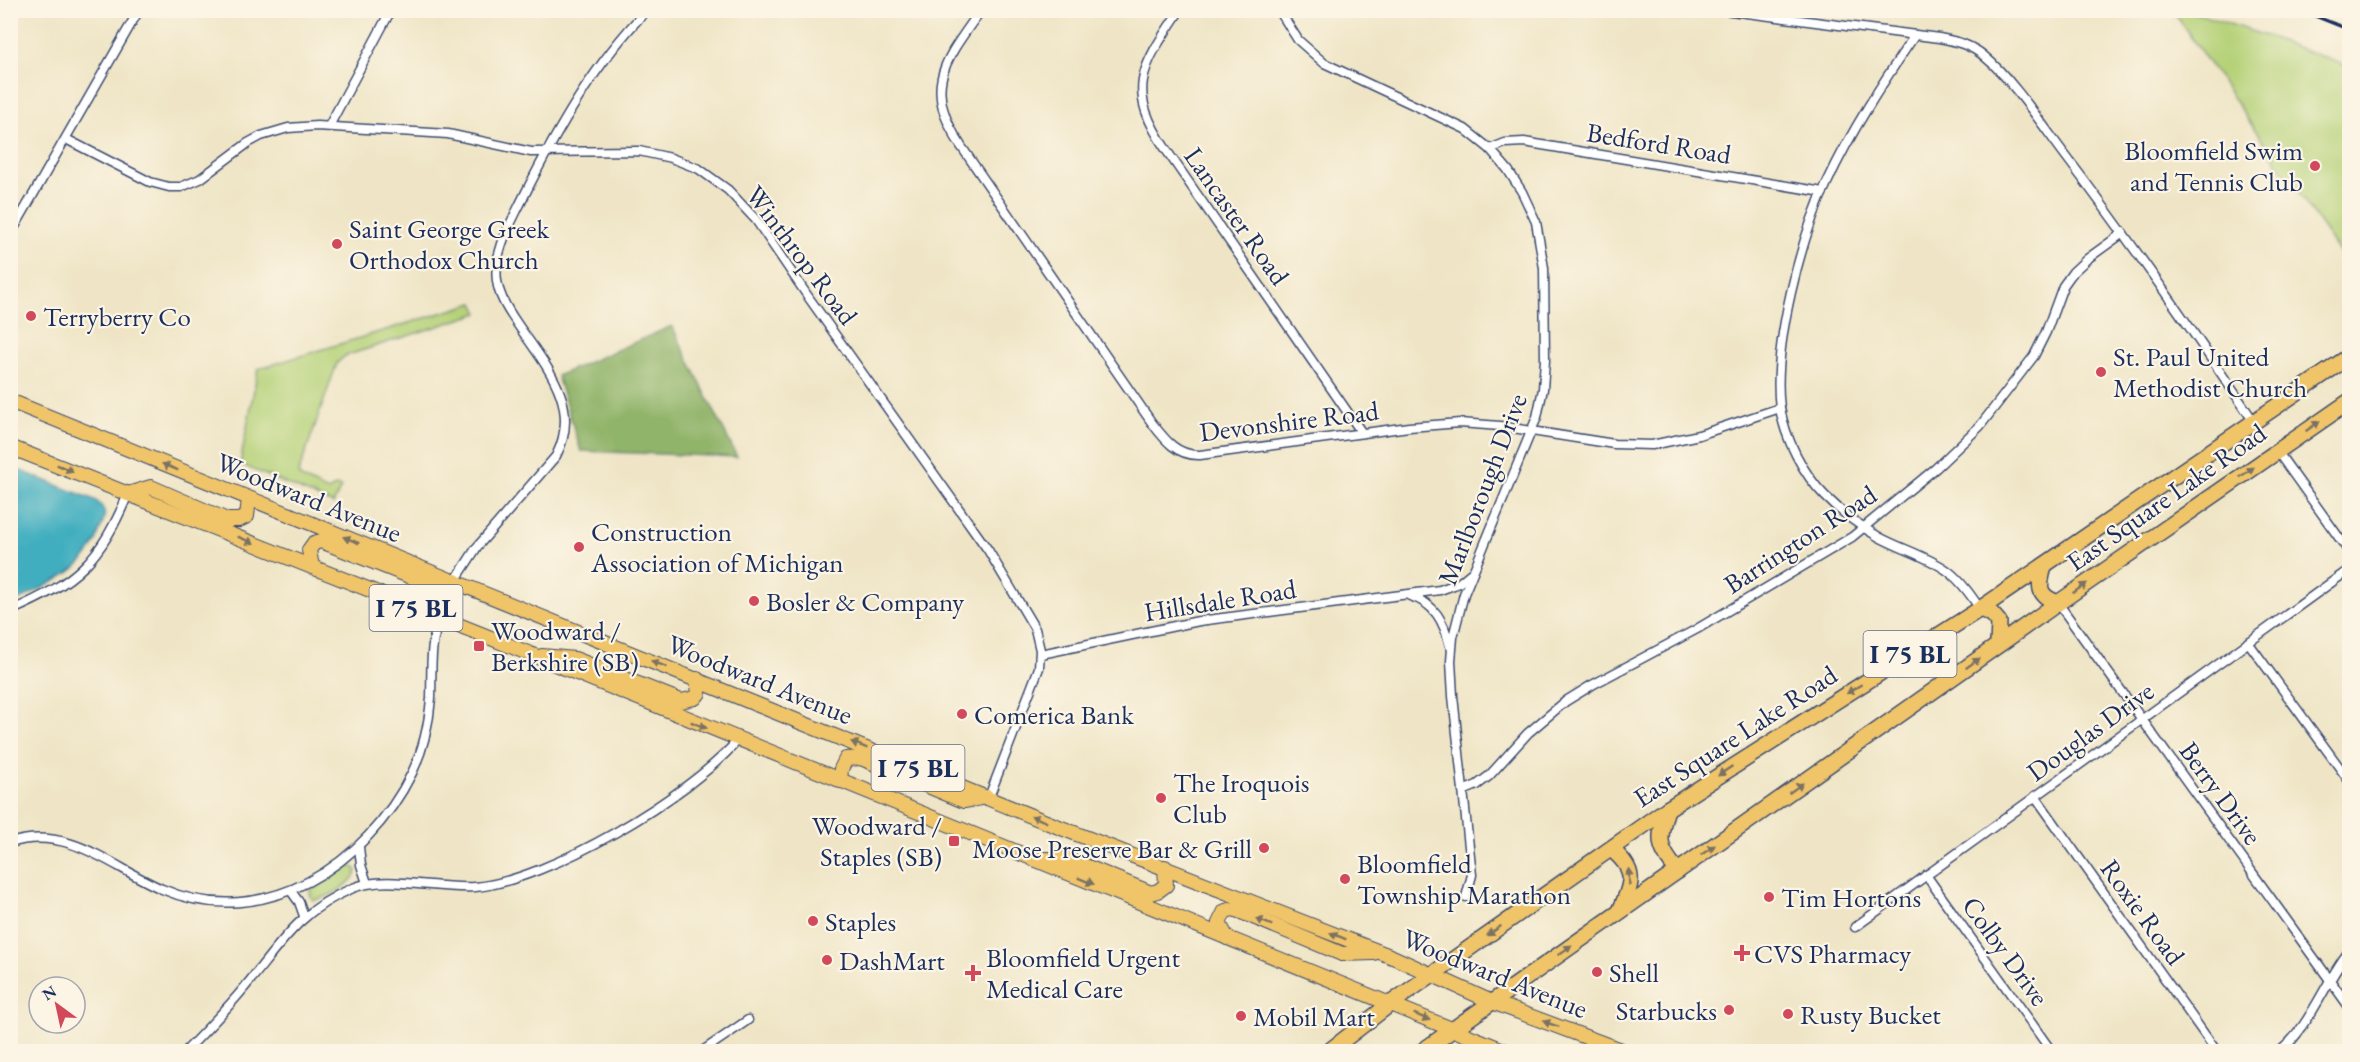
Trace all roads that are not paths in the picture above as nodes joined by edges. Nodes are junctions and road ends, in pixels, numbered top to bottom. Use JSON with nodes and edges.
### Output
{"nodes":[{"id":1,"x":139,"y":10,"type":"edge"},
{"id":2,"x":391,"y":10,"type":"edge"},
{"id":3,"x":646,"y":10,"type":"edge"},
{"id":4,"x":981,"y":10,"type":"edge"},
{"id":5,"x":1180,"y":10,"type":"edge"},
{"id":6,"x":1279,"y":10,"type":"edge"},
{"id":7,"x":1723,"y":10,"type":"edge"},
{"id":8,"x":1915,"y":35,"type":"junction"},
{"id":9,"x":329,"y":126,"type":"junction"},
{"id":10,"x":66,"y":139,"type":"junction"},
{"id":11,"x":1490,"y":149,"type":"junction"},
{"id":12,"x":547,"y":151,"type":"junction"},
{"id":13,"x":1823,"y":192,"type":"junction"},
{"id":14,"x":2123,"y":233,"type":"junction"},
{"id":15,"x":10,"y":235,"type":"edge"},
{"id":16,"x":2349,"y":356,"type":"edge"},
{"id":17,"x":10,"y":401,"type":"edge"},
{"id":18,"x":2349,"y":401,"type":"edge"},
{"id":19,"x":1780,"y":408,"type":"junction"},
{"id":20,"x":2254,"y":422,"type":"junction"},
{"id":21,"x":1531,"y":430,"type":"junction"},
{"id":22,"x":1362,"y":433,"type":"junction"},
{"id":23,"x":10,"y":447,"type":"edge"},
{"id":24,"x":2277,"y":451,"type":"junction"},
{"id":25,"x":128,"y":494,"type":"junction"},
{"id":26,"x":249,"y":499,"type":"junction"},
{"id":27,"x":1865,"y":527,"type":"junction"},
{"id":28,"x":2349,"y":553,"type":"edge"},
{"id":29,"x":2044,"y":566,"type":"junction"},
{"id":30,"x":312,"y":567,"type":"junction"},
{"id":31,"x":1475,"y":569,"type":"junction"},
{"id":32,"x":2349,"y":569,"type":"edge"},
{"id":33,"x":455,"y":581,"type":"junction"},
{"id":34,"x":1406,"y":595,"type":"junction"},
{"id":35,"x":2058,"y":603,"type":"junction"},
{"id":36,"x":1980,"y":609,"type":"junction"},
{"id":37,"x":10,"y":611,"type":"edge"},
{"id":38,"x":440,"y":618,"type":"junction"},
{"id":39,"x":2248,"y":642,"type":"junction"},
{"id":40,"x":1998,"y":645,"type":"junction"},
{"id":41,"x":1451,"y":651,"type":"junction"},
{"id":42,"x":1041,"y":654,"type":"junction"},
{"id":43,"x":528,"y":655,"type":"junction"},
{"id":44,"x":697,"y":679,"type":"junction"},
{"id":45,"x":2141,"y":720,"type":"junction"},
{"id":46,"x":738,"y":740,"type":"junction"},
{"id":47,"x":840,"y":781,"type":"junction"},
{"id":48,"x":2349,"y":782,"type":"edge"},
{"id":49,"x":1463,"y":791,"type":"junction"},
{"id":50,"x":2035,"y":796,"type":"junction"},
{"id":51,"x":989,"y":797,"type":"junction"},
{"id":52,"x":1667,"y":809,"type":"junction"},
{"id":53,"x":10,"y":843,"type":"edge"},
{"id":54,"x":359,"y":847,"type":"junction"},
{"id":55,"x":1611,"y":849,"type":"junction"},
{"id":56,"x":1032,"y":859,"type":"junction"},
{"id":57,"x":1166,"y":867,"type":"junction"},
{"id":58,"x":1678,"y":871,"type":"junction"},
{"id":59,"x":1926,"y":875,"type":"junction"},
{"id":60,"x":368,"y":883,"type":"junction"},
{"id":61,"x":291,"y":891,"type":"junction"},
{"id":62,"x":1466,"y":897,"type":"dead end"},
{"id":63,"x":1620,"y":911,"type":"junction"},
{"id":64,"x":304,"y":916,"type":"junction"},
{"id":65,"x":1855,"y":927,"type":"dead end"},
{"id":66,"x":1227,"y":938,"type":"junction"},
{"id":67,"x":2349,"y":950,"type":"edge"},
{"id":68,"x":1379,"y":953,"type":"junction"},
{"id":69,"x":1430,"y":975,"type":"junction"},
{"id":70,"x":2329,"y":980,"type":"junction"},
{"id":71,"x":1492,"y":1002,"type":"junction"},
{"id":72,"x":1390,"y":1004,"type":"junction"},
{"id":73,"x":2349,"y":1008,"type":"edge"},
{"id":74,"x":748,"y":1020,"type":"dead end"},
{"id":75,"x":1453,"y":1029,"type":"junction"},
{"id":76,"x":185,"y":1052,"type":"edge"},
{"id":77,"x":701,"y":1052,"type":"edge"},
{"id":78,"x":1328,"y":1052,"type":"edge"},
{"id":79,"x":1421,"y":1052,"type":"edge"},
{"id":80,"x":1508,"y":1052,"type":"edge"},
{"id":81,"x":1626,"y":1052,"type":"edge"},
{"id":82,"x":2052,"y":1052,"type":"edge"},
{"id":83,"x":2217,"y":1052,"type":"edge"},
{"id":84,"x":2279,"y":1052,"type":"edge"}],
"edges":[{"from":1,"to":10,"type":"street"},
{"from":2,"to":9,"type":"street"},
{"from":3,"to":12,"type":"street"},
{"from":4,"to":22,"type":"street","name":"Devonshire Road"},
{"from":5,"to":22,"type":"street","name":"Lancaster Road"},
{"from":6,"to":11,"type":"street","name":"Marlborough Drive"},
{"from":7,"to":8,"type":"street"},
{"from":8,"to":13,"type":"street"},
{"from":8,"to":14,"type":"street"},
{"from":9,"to":10,"type":"street","name":"Winthrop Road"},
{"from":9,"to":12,"type":"street","name":"Winthrop Road"},
{"from":10,"to":15,"type":"street"},
{"from":11,"to":13,"type":"street","name":"Bedford Road"},
{"from":11,"to":21,"type":"street","name":"Marlborough Drive"},
{"from":12,"to":33,"type":"street"},
{"from":12,"to":42,"type":"street","name":"Winthrop Road"},
{"from":13,"to":19,"type":"street"},
{"from":14,"to":20,"type":"street"},
{"from":14,"to":27,"type":"street","name":"Barrington Road"},
{"from":16,"to":20,"type":"highway","name":"East Square Lake Road","number":"I 75 BL"},
{"from":26,"to":17,"type":"main road","name":"Woodward Avenue","number":"I 75 BL","one_way":true},
{"from":24,"to":18,"type":"highway","name":"East Square Lake Road","number":"I 75 BL","one_way":true},
{"from":19,"to":21,"type":"street","name":"Devonshire Road"},
{"from":19,"to":27,"type":"street"},
{"from":20,"to":29,"type":"highway","name":"East Square Lake Road","number":"I 75 BL"},
{"from":21,"to":22,"type":"street","name":"Devonshire Road"},
{"from":21,"to":31,"type":"street","name":"Marlborough Drive"},
{"from":23,"to":25,"type":"main road","number":"I 75 BL","one_way":true},
{"from":24,"to":28,"type":"street"},
{"from":35,"to":24,"type":"highway","name":"East Square Lake Road","number":"I 75 BL","one_way":true},
{"from":25,"to":26,"type":"main road"},
{"from":25,"to":30,"type":"main road","number":"I 75 BL","one_way":true},
{"from":25,"to":37,"type":"street"},
{"from":33,"to":26,"type":"main road","name":"Woodward Avenue","number":"I 75 BL","one_way":true},
{"from":27,"to":36,"type":"street"},
{"from":27,"to":49,"type":"street","name":"Barrington Road"},
{"from":29,"to":35,"type":"highway"},
{"from":29,"to":36,"type":"highway","name":"East Square Lake Road","number":"I 75 BL"},
{"from":30,"to":33,"type":"main road"},
{"from":30,"to":38,"type":"main road","number":"I 75 BL"},
{"from":31,"to":34,"type":"street","name":"Hillsdale Road"},
{"from":31,"to":41,"type":"street","name":"Marlborough Drive"},
{"from":32,"to":39,"type":"street","name":"Douglas Drive"},
{"from":44,"to":33,"type":"main road","name":"Woodward Avenue","number":"I 75 BL","one_way":true},
{"from":34,"to":41,"type":"street"},
{"from":34,"to":42,"type":"street","name":"Hillsdale Road"},
{"from":35,"to":40,"type":"highway","name":"East Square Lake Road","number":"I 75 BL"},
{"from":35,"to":45,"type":"street","name":"Berry Drive"},
{"from":36,"to":40,"type":"highway"},
{"from":36,"to":52,"type":"highway","name":"East Square Lake Road","number":"I 75 BL","one_way":true},
{"from":38,"to":43,"type":"main road","number":"I 75 BL"},
{"from":38,"to":54,"type":"street"},
{"from":39,"to":45,"type":"street","name":"Douglas Drive"},
{"from":39,"to":48,"type":"street"},
{"from":58,"to":40,"type":"highway","name":"East Square Lake Road","number":"I 75 BL","one_way":true},
{"from":41,"to":49,"type":"street","name":"Marlborough Drive"},
{"from":42,"to":51,"type":"street"},
{"from":43,"to":44,"type":"main road"},
{"from":43,"to":46,"type":"main road","number":"I 75 BL","one_way":true},
{"from":51,"to":44,"type":"main road","name":"Woodward Avenue","number":"I 75 BL","one_way":true},
{"from":45,"to":50,"type":"street","name":"Douglas Drive"},
{"from":45,"to":70,"type":"street","name":"Berry Drive"},
{"from":46,"to":47,"type":"main road","number":"I 75 BL"},
{"from":46,"to":60,"type":"street"},
{"from":47,"to":51,"type":"main road"},
{"from":47,"to":56,"type":"main road","number":"I 75 BL"},
{"from":49,"to":62,"type":"street","name":"Marlborough Drive"},
{"from":50,"to":59,"type":"street","name":"Douglas Drive"},
{"from":50,"to":83,"type":"street","name":"Roxie Road"},
{"from":57,"to":51,"type":"main road","name":"Woodward Avenue","number":"I 75 BL","one_way":true},
{"from":52,"to":55,"type":"highway","name":"East Square Lake Road","number":"I 75 BL"},
{"from":52,"to":58,"type":"highway"},
{"from":53,"to":61,"type":"street"},
{"from":54,"to":60,"type":"street"},
{"from":54,"to":61,"type":"street"},
{"from":63,"to":55,"type":"highway","one_way":true},
{"from":55,"to":69,"type":"highway","name":"East Square Lake Road","number":"I 75 BL","one_way":true},
{"from":56,"to":57,"type":"main road"},
{"from":56,"to":66,"type":"main road","number":"I 75 BL","one_way":true},
{"from":68,"to":57,"type":"main road","name":"Woodward Avenue","number":"I 75 BL","one_way":true},
{"from":58,"to":63,"type":"highway","name":"East Square Lake Road","number":"I 75 BL"},
{"from":59,"to":65,"type":"street","name":"Douglas Drive"},
{"from":59,"to":82,"type":"street","name":"Colby Drive"},
{"from":60,"to":64,"type":"street"},
{"from":61,"to":64,"type":"street"},
{"from":71,"to":63,"type":"highway","name":"East Square Lake Road","number":"I 75 BL","one_way":true},
{"from":64,"to":76,"type":"street"},
{"from":68,"to":66,"type":"main road","one_way":true},
{"from":66,"to":72,"type":"main road","number":"I 75 BL"},
{"from":67,"to":70,"type":"street"},
{"from":68,"to":69,"type":"main road","name":"Woodward Avenue","number":"I 75 BL"},
{"from":69,"to":71,"type":"main road","name":"Woodward Avenue"},
{"from":69,"to":72,"type":"highway","name":"East Square Lake Road"},
{"from":70,"to":73,"type":"street","name":"Berry Drive"},
{"from":70,"to":84,"type":"street"},
{"from":71,"to":75,"type":"highway","name":"East Square Lake Road","number":"I 75 BL"},
{"from":81,"to":71,"type":"main road","name":"Woodward Avenue","one_way":true},
{"from":72,"to":75,"type":"main road","number":"I 75 BL","one_way":true},
{"from":72,"to":78,"type":"highway","name":"East Square Lake Road"},
{"from":74,"to":77,"type":"street"},
{"from":75,"to":79,"type":"highway","name":"East Square Lake Road"},
{"from":75,"to":80,"type":"main road"}]}
